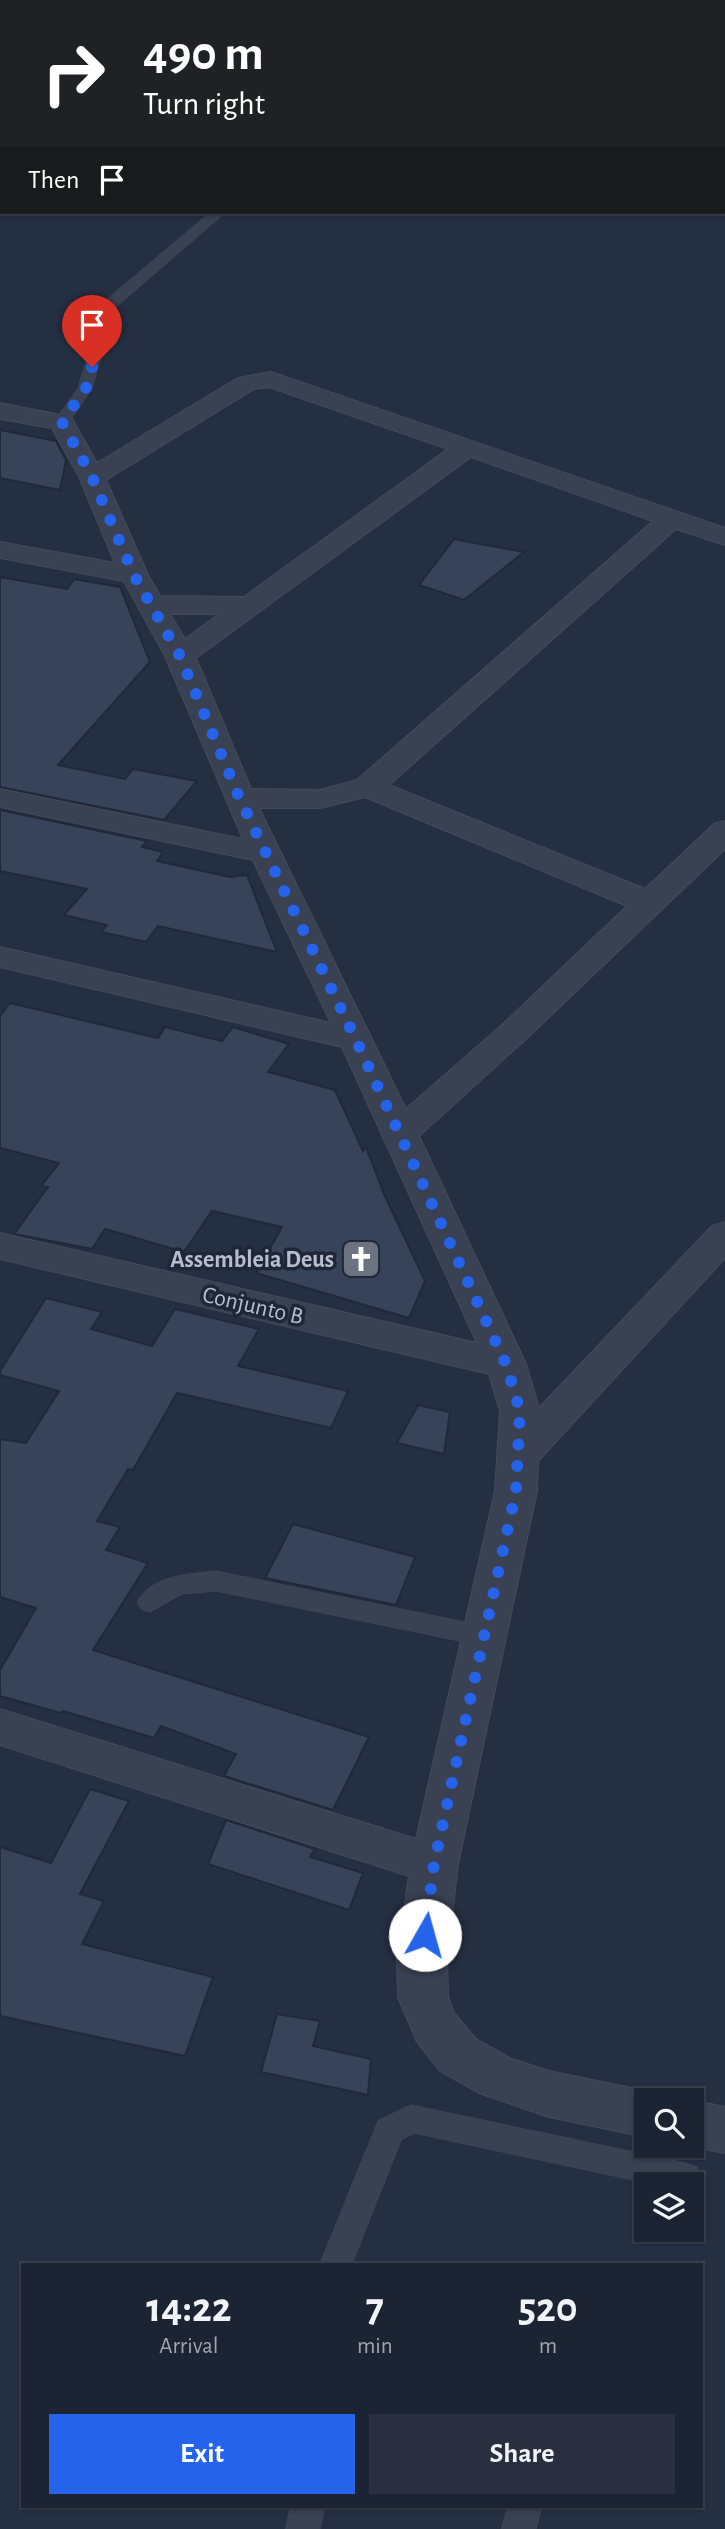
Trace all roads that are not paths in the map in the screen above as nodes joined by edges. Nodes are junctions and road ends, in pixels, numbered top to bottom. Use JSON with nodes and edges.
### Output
{"nodes":[{"id":1,"x":217,"y":214,"type":"edge"},
{"id":2,"x":0,"y":411,"type":"edge"},
{"id":3,"x":62,"y":422,"type":"junction"},
{"id":4,"x":468,"y":447,"type":"junction"},
{"id":5,"x":92,"y":477,"type":"junction"},
{"id":6,"x":672,"y":518,"type":"junction"},
{"id":7,"x":725,"y":537,"type":"edge"},
{"id":8,"x":0,"y":550,"type":"edge"},
{"id":9,"x":142,"y":589,"type":"junction"},
{"id":10,"x":251,"y":605,"type":"junction"},
{"id":11,"x":180,"y":656,"type":"junction"},
{"id":12,"x":368,"y":787,"type":"junction"},
{"id":13,"x":239,"y":797,"type":"junction"},
{"id":14,"x":0,"y":798,"type":"edge"},
{"id":15,"x":725,"y":831,"type":"edge"},
{"id":16,"x":266,"y":853,"type":"junction"},
{"id":17,"x":649,"y":903,"type":"junction"},
{"id":18,"x":0,"y":957,"type":"edge"},
{"id":19,"x":356,"y":1040,"type":"junction"},
{"id":20,"x":398,"y":1134,"type":"junction"},
{"id":21,"x":725,"y":1235,"type":"edge"},
{"id":22,"x":0,"y":1246,"type":"edge"},
{"id":23,"x":506,"y":1364,"type":"junction"},
{"id":24,"x":520,"y":1454,"type":"junction"},
{"id":25,"x":150,"y":1602,"type":"dead end"},
{"id":26,"x":484,"y":1636,"type":"junction"},
{"id":27,"x":0,"y":1727,"type":"edge"},
{"id":28,"x":434,"y":1864,"type":"junction"},
{"id":29,"x":634,"y":2112,"type":"edge"},
{"id":30,"x":704,"y":2126,"type":"edge"},
{"id":31,"x":725,"y":2130,"type":"edge"},
{"id":32,"x":667,"y":2172,"type":"edge"},
{"id":33,"x":336,"y":2263,"type":"edge"},
{"id":34,"x":308,"y":2508,"type":"edge"},
{"id":35,"x":524,"y":2508,"type":"edge"},
{"id":36,"x":303,"y":2529,"type":"edge"},
{"id":37,"x":519,"y":2529,"type":"edge"}],
"edges":[{"from":1,"to":3,"type":"lane"},
{"from":2,"to":3,"type":"street"},
{"from":3,"to":5,"type":"street"},
{"from":4,"to":5,"type":"street"},
{"from":4,"to":6,"type":"street"},
{"from":4,"to":10,"type":"street"},
{"from":5,"to":9,"type":"street"},
{"from":6,"to":7,"type":"street"},
{"from":6,"to":12,"type":"street"},
{"from":8,"to":9,"type":"street"},
{"from":9,"to":10,"type":"street"},
{"from":9,"to":11,"type":"street"},
{"from":10,"to":11,"type":"street"},
{"from":11,"to":13,"type":"street"},
{"from":12,"to":13,"type":"street"},
{"from":12,"to":17,"type":"street"},
{"from":13,"to":16,"type":"street"},
{"from":14,"to":16,"type":"street"},
{"from":15,"to":17,"type":"street"},
{"from":16,"to":19,"type":"street"},
{"from":17,"to":20,"type":"street"},
{"from":18,"to":19,"type":"street"},
{"from":19,"to":20,"type":"street"},
{"from":20,"to":23,"type":"street"},
{"from":21,"to":24,"type":"street"},
{"from":22,"to":23,"type":"street","name":"Conjunto B"},
{"from":23,"to":24,"type":"street"},
{"from":24,"to":26,"type":"street"},
{"from":25,"to":26,"type":"lane"},
{"from":26,"to":28,"type":"street"},
{"from":27,"to":28,"type":"street"},
{"from":28,"to":29,"type":"street"},
{"from":30,"to":31,"type":"street"},
{"from":32,"to":33,"type":"lane"},
{"from":34,"to":36,"type":"lane"},
{"from":35,"to":37,"type":"lane"}]}
